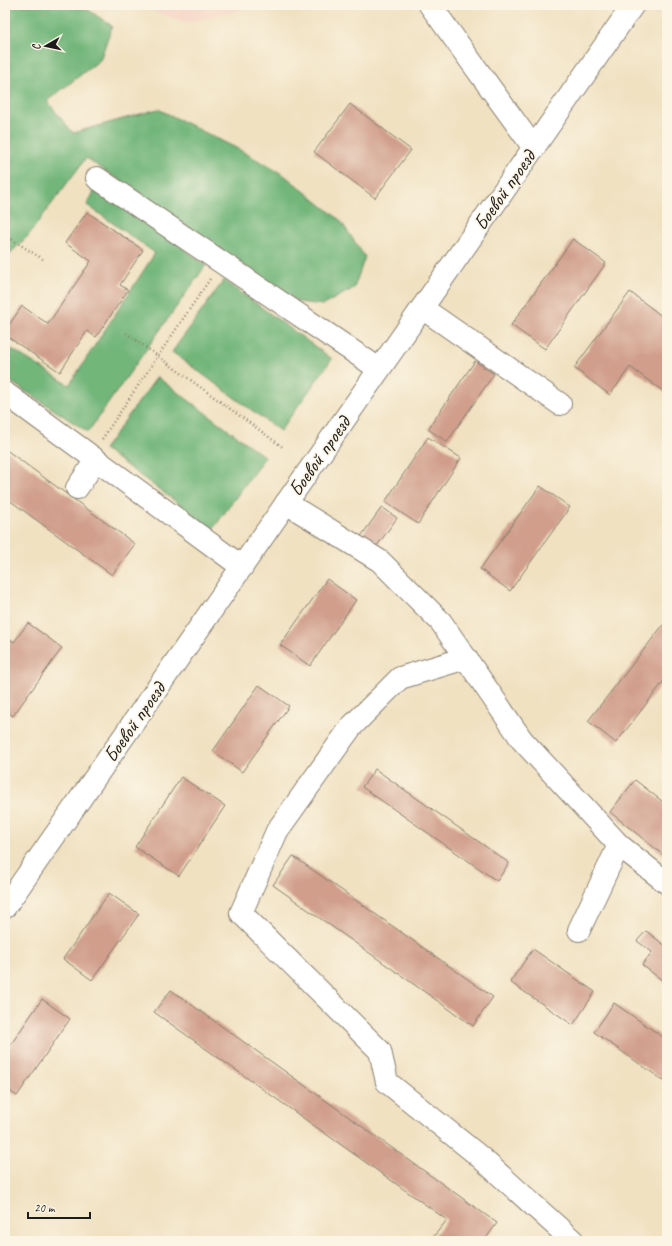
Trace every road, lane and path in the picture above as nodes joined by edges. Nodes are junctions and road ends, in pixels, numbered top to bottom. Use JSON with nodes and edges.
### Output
{"nodes":[{"id":1,"x":430,"y":5,"type":"edge"},
{"id":2,"x":633,"y":5,"type":"edge"},
{"id":3,"x":534,"y":148,"type":"junction"},
{"id":4,"x":97,"y":178,"type":"dead end"},
{"id":5,"x":5,"y":235,"type":"edge"},
{"id":6,"x":44,"y":260,"type":"dead end"},
{"id":7,"x":210,"y":279,"type":"dead end"},
{"id":8,"x":422,"y":308,"type":"junction"},
{"id":9,"x":126,"y":333,"type":"dead end"},
{"id":10,"x":379,"y":369,"type":"junction"},
{"id":11,"x":5,"y":393,"type":"edge"},
{"id":12,"x":560,"y":404,"type":"dead end"},
{"id":13,"x":284,"y":448,"type":"dead end"},
{"id":14,"x":98,"y":451,"type":"junction"},
{"id":15,"x":77,"y":488,"type":"dead end"},
{"id":16,"x":286,"y":503,"type":"junction"},
{"id":17,"x":242,"y":567,"type":"junction"},
{"id":18,"x":466,"y":658,"type":"junction"},
{"id":19,"x":619,"y":845,"type":"junction"},
{"id":20,"x":667,"y":883,"type":"edge"},
{"id":21,"x":5,"y":907,"type":"edge"},
{"id":22,"x":579,"y":930,"type":"dead end"},
{"id":23,"x":573,"y":1241,"type":"edge"}],
"edges":[{"from":1,"to":3,"type":"street"},
{"from":2,"to":3,"type":"street","name":"Боевой проезд"},
{"from":3,"to":8,"type":"street","name":"Боевой проезд"},
{"from":4,"to":10,"type":"street"},
{"from":5,"to":6,"type":"path"},
{"from":7,"to":14,"type":"path"},
{"from":8,"to":10,"type":"street","name":"Боевой проезд"},
{"from":8,"to":12,"type":"street"},
{"from":9,"to":13,"type":"path"},
{"from":10,"to":16,"type":"street","name":"Боевой проезд"},
{"from":11,"to":14,"type":"street"},
{"from":14,"to":15,"type":"street"},
{"from":14,"to":17,"type":"street"},
{"from":16,"to":17,"type":"street","name":"Боевой проезд"},
{"from":16,"to":18,"type":"street"},
{"from":17,"to":21,"type":"street","name":"Боевой проезд"},
{"from":18,"to":19,"type":"street"},
{"from":18,"to":23,"type":"street"},
{"from":19,"to":20,"type":"street"},
{"from":19,"to":22,"type":"street"}]}
